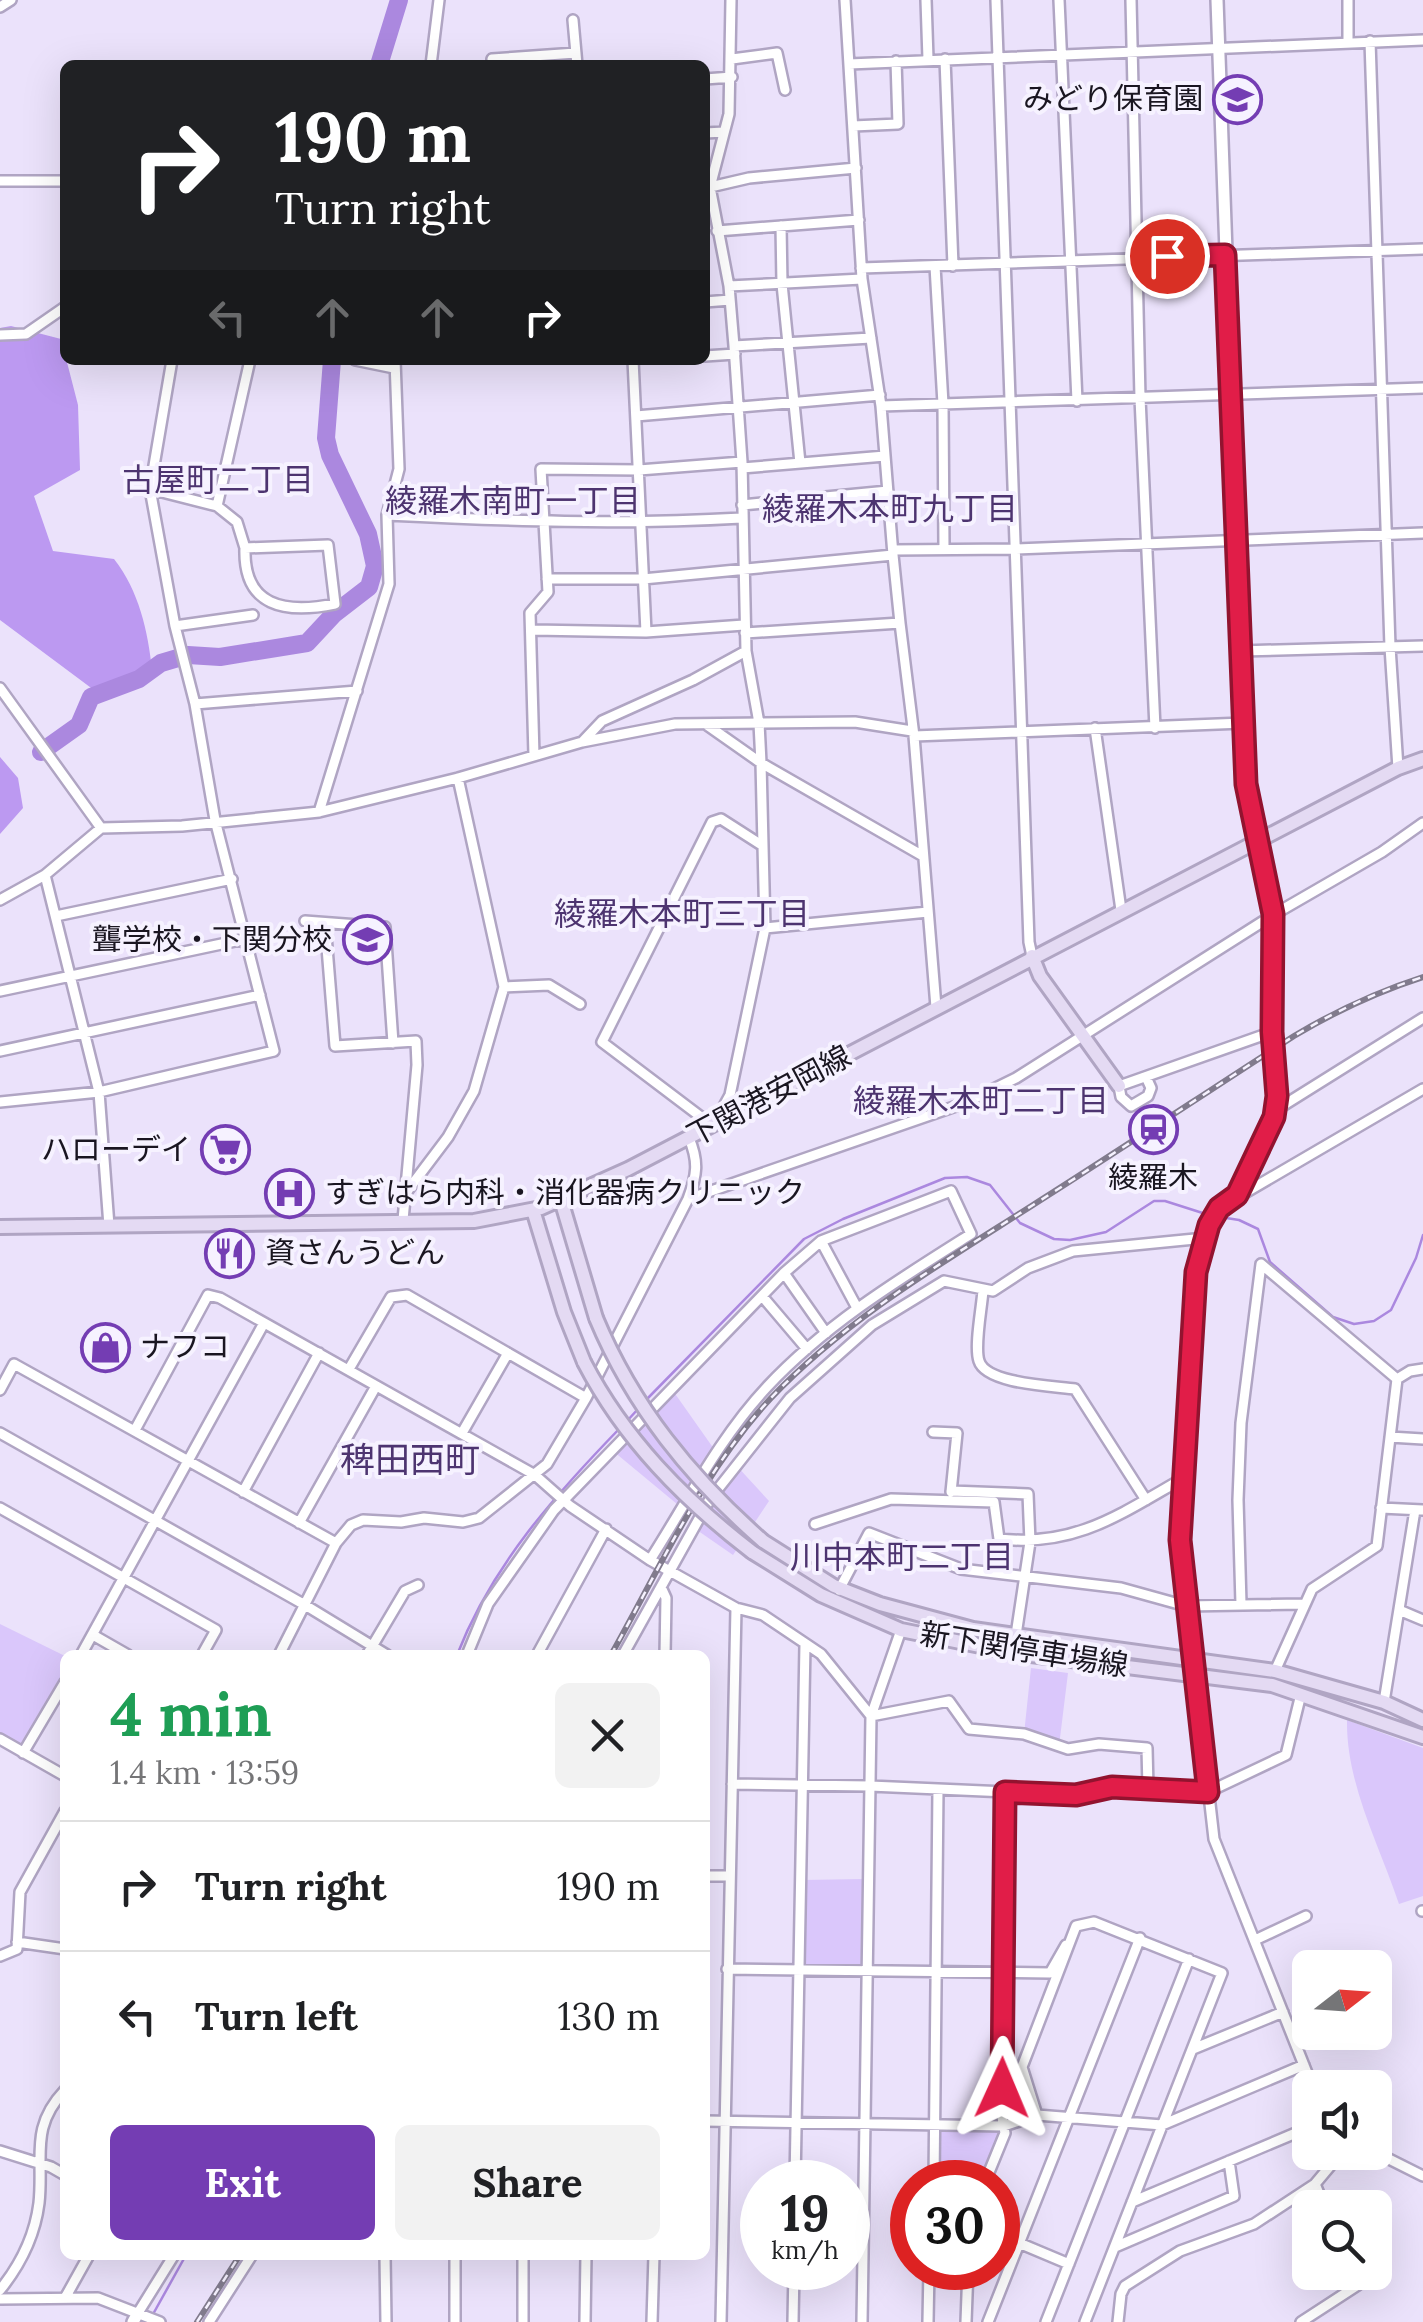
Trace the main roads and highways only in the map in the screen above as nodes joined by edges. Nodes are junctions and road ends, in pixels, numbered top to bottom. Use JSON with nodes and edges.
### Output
{"nodes":[{"id":1,"x":1423,"y":758,"type":"edge"},
{"id":2,"x":1032,"y":956,"type":"junction"},
{"id":3,"x":1119,"y":1086,"type":"road end"},
{"id":4,"x":561,"y":1200,"type":"junction"},
{"id":5,"x":533,"y":1210,"type":"junction"},
{"id":6,"x":0,"y":1227,"type":"edge"},
{"id":7,"x":837,"y":1595,"type":"junction"},
{"id":8,"x":1423,"y":1720,"type":"edge"},
{"id":9,"x":1423,"y":1737,"type":"edge"}],
"edges":[{"from":1,"to":2,"type":"main road","name":"下関港安岡線"},
{"from":2,"to":3,"type":"main road"},
{"from":2,"to":4,"type":"main road","name":"下関港安岡線"},
{"from":4,"to":5,"type":"main road","name":"下関港安岡線"},
{"from":4,"to":7,"type":"main road","name":"新下関停車場線","bridge":true},
{"from":5,"to":6,"type":"main road","name":"下関港安岡線"},
{"from":5,"to":7,"type":"main road","name":"新下関停車場線","bridge":true},
{"from":7,"to":8,"type":"main road","name":"新下関停車場線"},
{"from":7,"to":9,"type":"main road","name":"新下関停車場線"}]}
